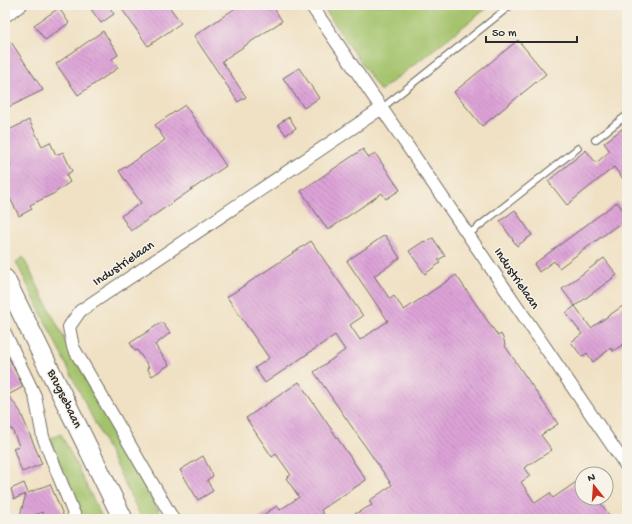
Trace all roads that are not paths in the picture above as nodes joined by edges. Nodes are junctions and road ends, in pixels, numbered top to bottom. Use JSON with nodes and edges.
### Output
{"nodes":[{"id":1,"x":21,"y":5,"type":"edge"},
{"id":2,"x":311,"y":5,"type":"edge"},
{"id":3,"x":511,"y":5,"type":"edge"},
{"id":4,"x":5,"y":16,"type":"edge"},
{"id":5,"x":382,"y":108,"type":"junction"},
{"id":6,"x":627,"y":115,"type":"edge"},
{"id":7,"x":595,"y":140,"type":"dead end"},
{"id":8,"x":578,"y":148,"type":"dead end"},
{"id":9,"x":469,"y":234,"type":"junction"},
{"id":10,"x":5,"y":279,"type":"edge"},
{"id":11,"x":5,"y":333,"type":"edge"},
{"id":12,"x":627,"y":467,"type":"edge"},
{"id":13,"x":76,"y":519,"type":"edge"},
{"id":14,"x":123,"y":519,"type":"edge"},
{"id":15,"x":172,"y":519,"type":"edge"}],
"edges":[{"from":1,"to":4,"type":"street"},
{"from":2,"to":5,"type":"street","name":"Industrielaan"},
{"from":3,"to":5,"type":"lane"},
{"from":5,"to":9,"type":"street","name":"Industrielaan"},
{"from":5,"to":15,"type":"street","name":"Industrielaan"},
{"from":6,"to":7,"type":"lane"},
{"from":8,"to":9,"type":"lane"},
{"from":9,"to":12,"type":"street","name":"Industrielaan"},
{"from":10,"to":14,"type":"main road","name":"Brugsebaan"},
{"from":11,"to":13,"type":"street","name":"Brugsebaan"}]}
